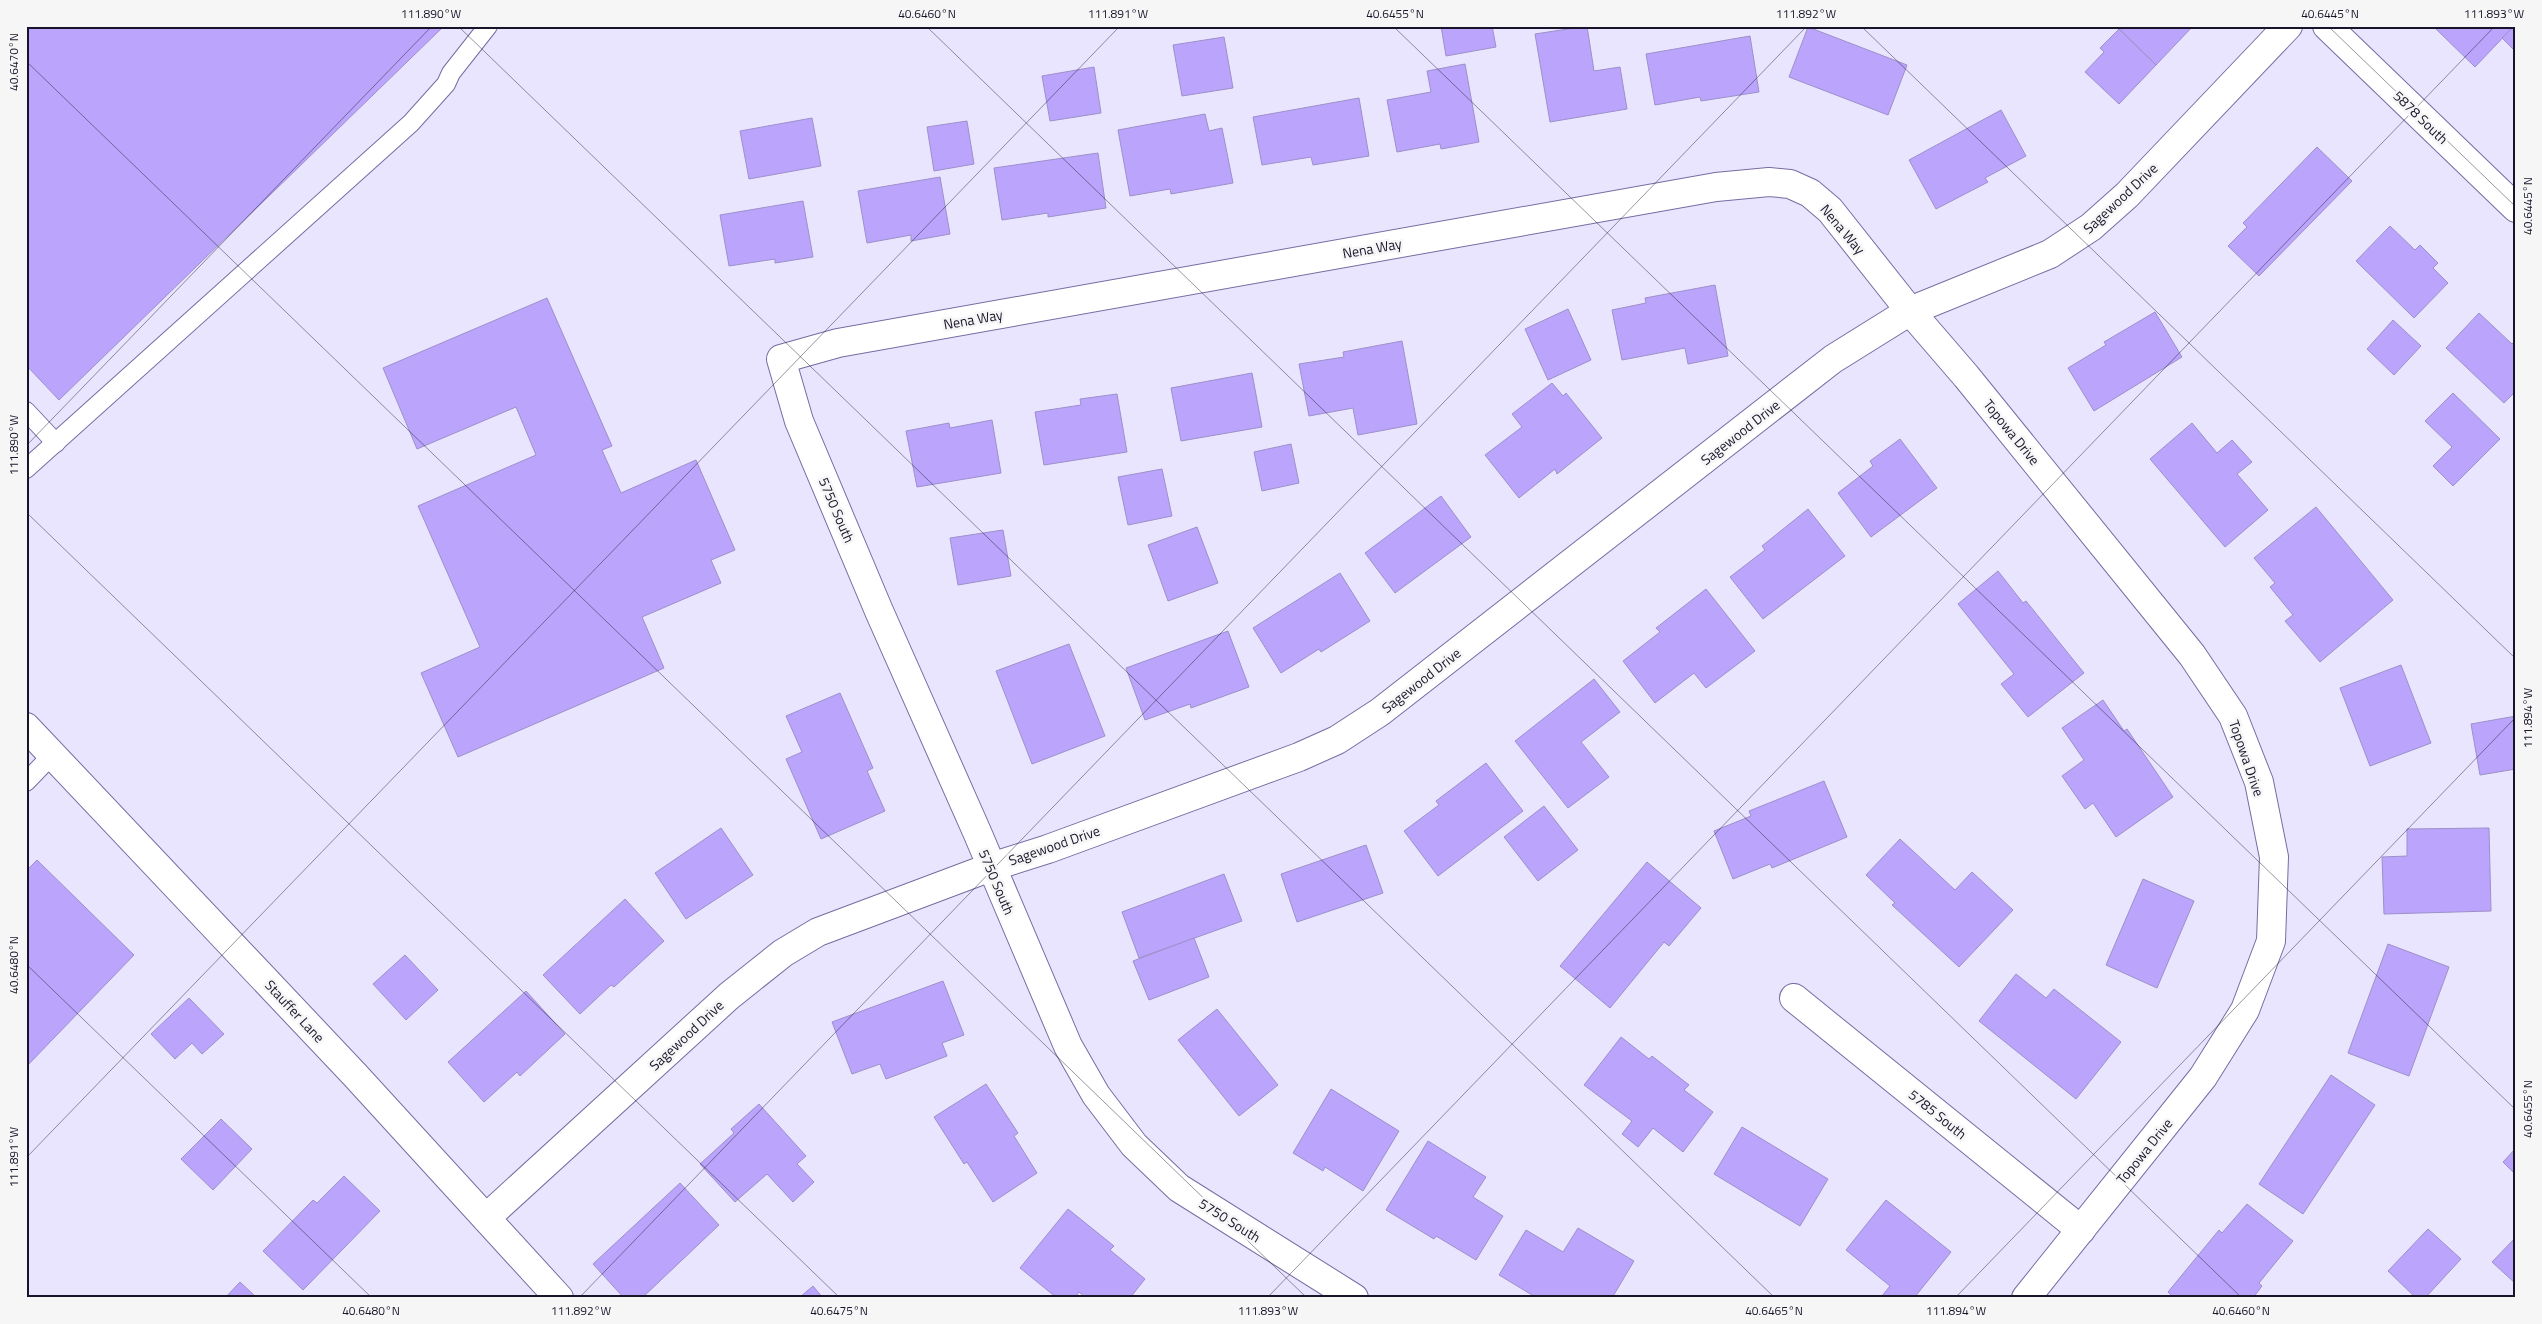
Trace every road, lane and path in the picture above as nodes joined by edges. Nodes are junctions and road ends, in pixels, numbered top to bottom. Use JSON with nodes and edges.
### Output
{"nodes":[{"id":1,"x":488,"y":26,"type":"edge"},
{"id":2,"x":2288,"y":26,"type":"edge"},
{"id":3,"x":2326,"y":26,"type":"edge"},
{"id":4,"x":2516,"y":208,"type":"edge"},
{"id":5,"x":1910,"y":311,"type":"junction"},
{"id":6,"x":781,"y":359,"type":"joint"},
{"id":7,"x":26,"y":410,"type":"edge"},
{"id":8,"x":56,"y":443,"type":"junction"},
{"id":9,"x":26,"y":469,"type":"edge"},
{"id":10,"x":26,"y":727,"type":"edge"},
{"id":11,"x":53,"y":754,"type":"junction"},
{"id":12,"x":26,"y":782,"type":"edge"},
{"id":13,"x":990,"y":867,"type":"junction"},
{"id":14,"x":1794,"y":998,"type":"dead end"},
{"id":15,"x":486,"y":1218,"type":"junction"},
{"id":16,"x":2081,"y":1230,"type":"junction"},
{"id":17,"x":559,"y":1298,"type":"edge"},
{"id":18,"x":1354,"y":1298,"type":"edge"},
{"id":19,"x":2026,"y":1298,"type":"edge"}],
"edges":[{"from":1,"to":8,"type":"lane"},
{"from":2,"to":5,"type":"street","name":"Sagewood Drive"},
{"from":3,"to":4,"type":"street","name":"5878 South"},
{"from":5,"to":6,"type":"street","name":"Nena Way"},
{"from":5,"to":13,"type":"street","name":"Sagewood Drive"},
{"from":5,"to":16,"type":"street","name":"Topowa Drive"},
{"from":6,"to":13,"type":"street","name":"5750 South"},
{"from":7,"to":8,"type":"lane"},
{"from":8,"to":9,"type":"lane"},
{"from":10,"to":11,"type":"street","name":"Stauffer Lane"},
{"from":11,"to":12,"type":"lane"},
{"from":11,"to":15,"type":"street","name":"Stauffer Lane"},
{"from":13,"to":15,"type":"street","name":"Sagewood Drive"},
{"from":13,"to":18,"type":"street","name":"5750 South"},
{"from":14,"to":16,"type":"street","name":"5785 South"},
{"from":15,"to":17,"type":"street","name":"Stauffer Lane"},
{"from":16,"to":19,"type":"street","name":"Topowa Drive"}]}
